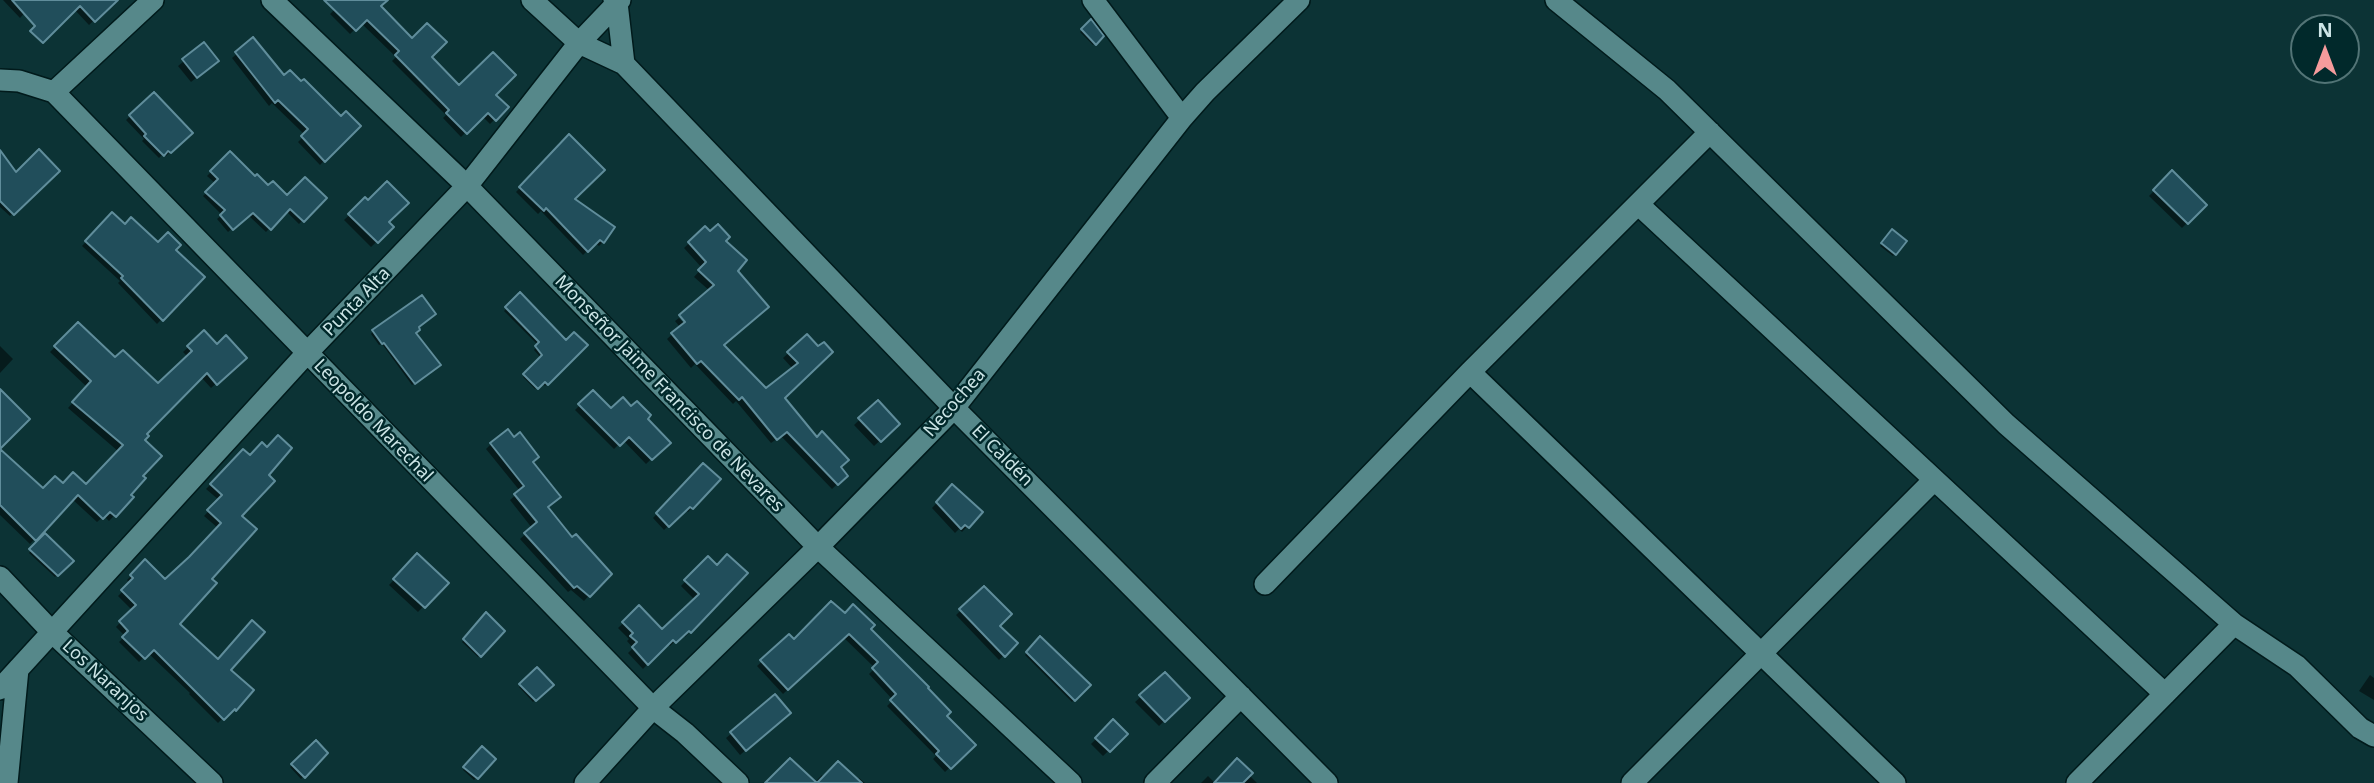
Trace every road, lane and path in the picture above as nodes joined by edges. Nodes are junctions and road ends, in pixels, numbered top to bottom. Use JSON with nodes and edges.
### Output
{"nodes":[{"id":1,"x":153,"y":0,"type":"edge"},
{"id":2,"x":272,"y":0,"type":"edge"},
{"id":3,"x":532,"y":0,"type":"edge"},
{"id":4,"x":1093,"y":0,"type":"edge"},
{"id":5,"x":1299,"y":0,"type":"edge"},
{"id":6,"x":1556,"y":0,"type":"edge"},
{"id":7,"x":617,"y":1,"type":"edge"},
{"id":8,"x":579,"y":43,"type":"junction"},
{"id":9,"x":624,"y":64,"type":"junction"},
{"id":10,"x":0,"y":80,"type":"edge"},
{"id":11,"x":54,"y":92,"type":"junction"},
{"id":12,"x":1182,"y":118,"type":"junction"},
{"id":13,"x":1710,"y":132,"type":"junction"},
{"id":14,"x":467,"y":186,"type":"junction"},
{"id":15,"x":1638,"y":204,"type":"junction"},
{"id":16,"x":307,"y":353,"type":"junction"},
{"id":17,"x":1470,"y":372,"type":"junction"},
{"id":18,"x":954,"y":408,"type":"junction"},
{"id":19,"x":1934,"y":480,"type":"junction"},
{"id":20,"x":818,"y":547,"type":"junction"},
{"id":21,"x":0,"y":577,"type":"edge"},
{"id":22,"x":1265,"y":584,"type":"dead end"},
{"id":23,"x":2234,"y":624,"type":"junction"},
{"id":24,"x":51,"y":631,"type":"junction"},
{"id":25,"x":1762,"y":654,"type":"junction"},
{"id":26,"x":18,"y":669,"type":"junction"},
{"id":27,"x":0,"y":689,"type":"edge"},
{"id":28,"x":2165,"y":694,"type":"junction"},
{"id":29,"x":1241,"y":696,"type":"junction"},
{"id":30,"x":653,"y":708,"type":"junction"},
{"id":31,"x":2374,"y":736,"type":"edge"},
{"id":32,"x":7,"y":783,"type":"edge"},
{"id":33,"x":212,"y":783,"type":"edge"},
{"id":34,"x":585,"y":783,"type":"edge"},
{"id":35,"x":738,"y":783,"type":"edge"},
{"id":36,"x":1071,"y":783,"type":"edge"},
{"id":37,"x":1155,"y":783,"type":"edge"},
{"id":38,"x":1327,"y":783,"type":"edge"},
{"id":39,"x":1632,"y":783,"type":"edge"},
{"id":40,"x":1895,"y":783,"type":"edge"},
{"id":41,"x":2077,"y":783,"type":"edge"}],
"edges":[{"from":1,"to":11,"type":"street"},
{"from":2,"to":14,"type":"street","name":"Monseñor Jaime Francisco de Nevares"},
{"from":3,"to":8,"type":"street","name":"El Caldén"},
{"from":4,"to":12,"type":"street"},
{"from":5,"to":12,"type":"street","name":"Necochea"},
{"from":6,"to":13,"type":"street"},
{"from":7,"to":8,"type":"street","name":"Punta Alta"},
{"from":7,"to":9,"type":"street"},
{"from":8,"to":9,"type":"street","name":"El Caldén"},
{"from":8,"to":14,"type":"street","name":"Punta Alta"},
{"from":9,"to":18,"type":"street","name":"El Caldén"},
{"from":10,"to":11,"type":"street","name":"Leopoldo Marechal"},
{"from":11,"to":16,"type":"street","name":"Leopoldo Marechal"},
{"from":12,"to":18,"type":"street","name":"Necochea"},
{"from":13,"to":15,"type":"street"},
{"from":13,"to":23,"type":"street"},
{"from":14,"to":16,"type":"street","name":"Punta Alta"},
{"from":14,"to":20,"type":"street","name":"Monseñor Jaime Francisco de Nevares"},
{"from":15,"to":17,"type":"street"},
{"from":15,"to":19,"type":"street"},
{"from":16,"to":24,"type":"street","name":"Punta Alta"},
{"from":16,"to":30,"type":"street","name":"Leopoldo Marechal"},
{"from":17,"to":22,"type":"street"},
{"from":17,"to":25,"type":"street"},
{"from":18,"to":20,"type":"street","name":"Necochea"},
{"from":18,"to":29,"type":"street","name":"El Caldén"},
{"from":19,"to":25,"type":"street"},
{"from":19,"to":28,"type":"street"},
{"from":20,"to":30,"type":"street","name":"Necochea"},
{"from":20,"to":36,"type":"street","name":"Monseñor Jaime Francisco de Nevares"},
{"from":21,"to":24,"type":"street","name":"Los Naranjos"},
{"from":23,"to":28,"type":"street"},
{"from":23,"to":31,"type":"street"},
{"from":24,"to":26,"type":"street","name":"Punta Alta"},
{"from":24,"to":33,"type":"street","name":"Los Naranjos"},
{"from":25,"to":39,"type":"street"},
{"from":25,"to":40,"type":"street"},
{"from":26,"to":27,"type":"street","name":"Punta Alta"},
{"from":26,"to":32,"type":"street"},
{"from":28,"to":41,"type":"street"},
{"from":29,"to":37,"type":"street"},
{"from":29,"to":38,"type":"street","name":"El Caldén"},
{"from":30,"to":34,"type":"street","name":"Necochea"},
{"from":30,"to":35,"type":"street","name":"Leopoldo Marechal"}]}
